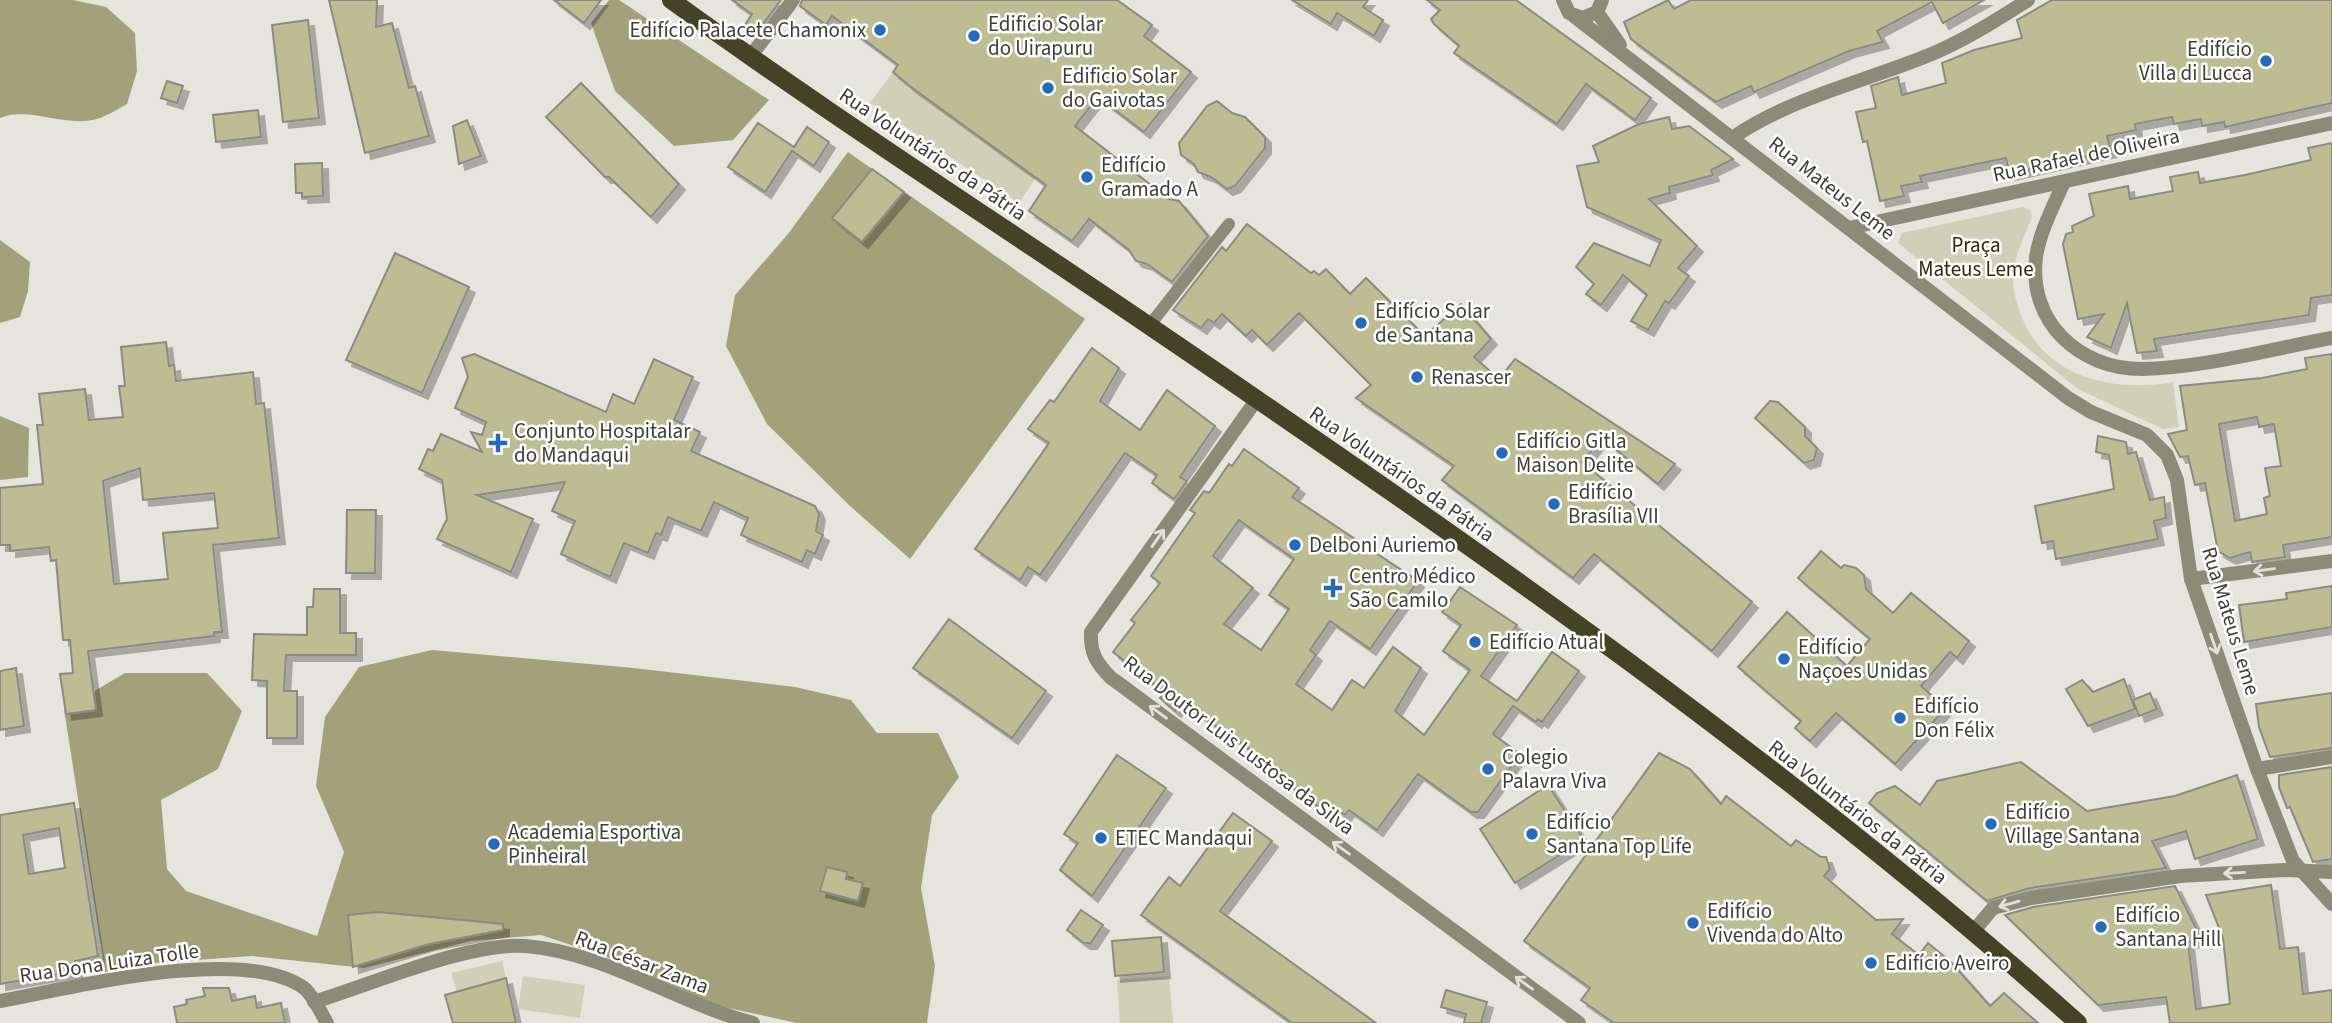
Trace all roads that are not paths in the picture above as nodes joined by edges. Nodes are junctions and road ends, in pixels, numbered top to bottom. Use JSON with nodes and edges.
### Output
{"nodes":[{"id":1,"x":671,"y":0,"type":"edge"},
{"id":2,"x":793,"y":0,"type":"edge"},
{"id":3,"x":1552,"y":0,"type":"edge"},
{"id":4,"x":1617,"y":0,"type":"edge"},
{"id":5,"x":2028,"y":0,"type":"edge"},
{"id":6,"x":1600,"y":6,"type":"edge"},
{"id":7,"x":1569,"y":10,"type":"edge"},
{"id":8,"x":1626,"y":55,"type":"junction"},
{"id":9,"x":750,"y":57,"type":"junction"},
{"id":10,"x":2332,"y":123,"type":"edge"},
{"id":11,"x":1732,"y":138,"type":"junction"},
{"id":12,"x":2064,"y":182,"type":"junction"},
{"id":13,"x":1229,"y":224,"type":"dead end"},
{"id":14,"x":1849,"y":228,"type":"junction"},
{"id":15,"x":1149,"y":326,"type":"junction"},
{"id":16,"x":2332,"y":338,"type":"edge"},
{"id":17,"x":1257,"y":399,"type":"junction"},
{"id":18,"x":2332,"y":561,"type":"edge"},
{"id":19,"x":2192,"y":579,"type":"junction"},
{"id":20,"x":2332,"y":757,"type":"edge"},
{"id":21,"x":2257,"y":769,"type":"junction"},
{"id":22,"x":2302,"y":872,"type":"junction"},
{"id":23,"x":2332,"y":872,"type":"edge"},
{"id":24,"x":2332,"y":904,"type":"edge"},
{"id":25,"x":1972,"y":933,"type":"junction"},
{"id":26,"x":0,"y":1001,"type":"edge"},
{"id":27,"x":314,"y":1002,"type":"junction"},
{"id":28,"x":327,"y":1023,"type":"edge"},
{"id":29,"x":753,"y":1023,"type":"edge"},
{"id":30,"x":1579,"y":1023,"type":"edge"},
{"id":31,"x":2078,"y":1023,"type":"edge"}],
"edges":[{"from":1,"to":9,"type":"main road","name":"Rua Voluntários da Pátria"},
{"from":2,"to":9,"type":"street"},
{"from":3,"to":7,"type":"street","name":"Rua Mateus Leme"},
{"from":4,"to":6,"type":"street"},
{"from":5,"to":11,"type":"street"},
{"from":6,"to":7,"type":"street"},
{"from":6,"to":8,"type":"street","name":"Rua Mateus Leme"},
{"from":7,"to":8,"type":"street","name":"Rua Mateus Leme"},
{"from":8,"to":11,"type":"street","name":"Rua Mateus Leme"},
{"from":9,"to":15,"type":"main road","name":"Rua Voluntários da Pátria"},
{"from":10,"to":12,"type":"street","name":"Rua Rafael de Oliveira"},
{"from":11,"to":14,"type":"street","name":"Rua Mateus Leme"},
{"from":12,"to":14,"type":"street","name":"Rua Rafael de Oliveira"},
{"from":12,"to":16,"type":"street"},
{"from":13,"to":15,"type":"lane"},
{"from":14,"to":19,"type":"street","name":"Rua Mateus Leme"},
{"from":15,"to":17,"type":"main road","name":"Rua Voluntários da Pátria"},
{"from":17,"to":25,"type":"main road","name":"Rua Voluntários da Pátria"},
{"from":30,"to":17,"type":"street","name":"Rua Doutor Luis Lustosa da Silva","one_way":true},
{"from":18,"to":19,"type":"street","one_way":true},
{"from":19,"to":21,"type":"street","name":"Rua Mateus Leme","one_way":true},
{"from":20,"to":21,"type":"street"},
{"from":21,"to":22,"type":"street","name":"Rua Mateus Leme"},
{"from":22,"to":23,"type":"street"},
{"from":22,"to":24,"type":"street","name":"Rua Mateus Leme"},
{"from":22,"to":25,"type":"street","one_way":true},
{"from":25,"to":31,"type":"main road","name":"Rua Voluntários da Pátria"},
{"from":26,"to":27,"type":"street","name":"Rua Dona Luiza Tolle"},
{"from":27,"to":28,"type":"street","name":"Rua Dona Luiza Tolle"},
{"from":27,"to":29,"type":"street","name":"Rua César Zama"}]}
